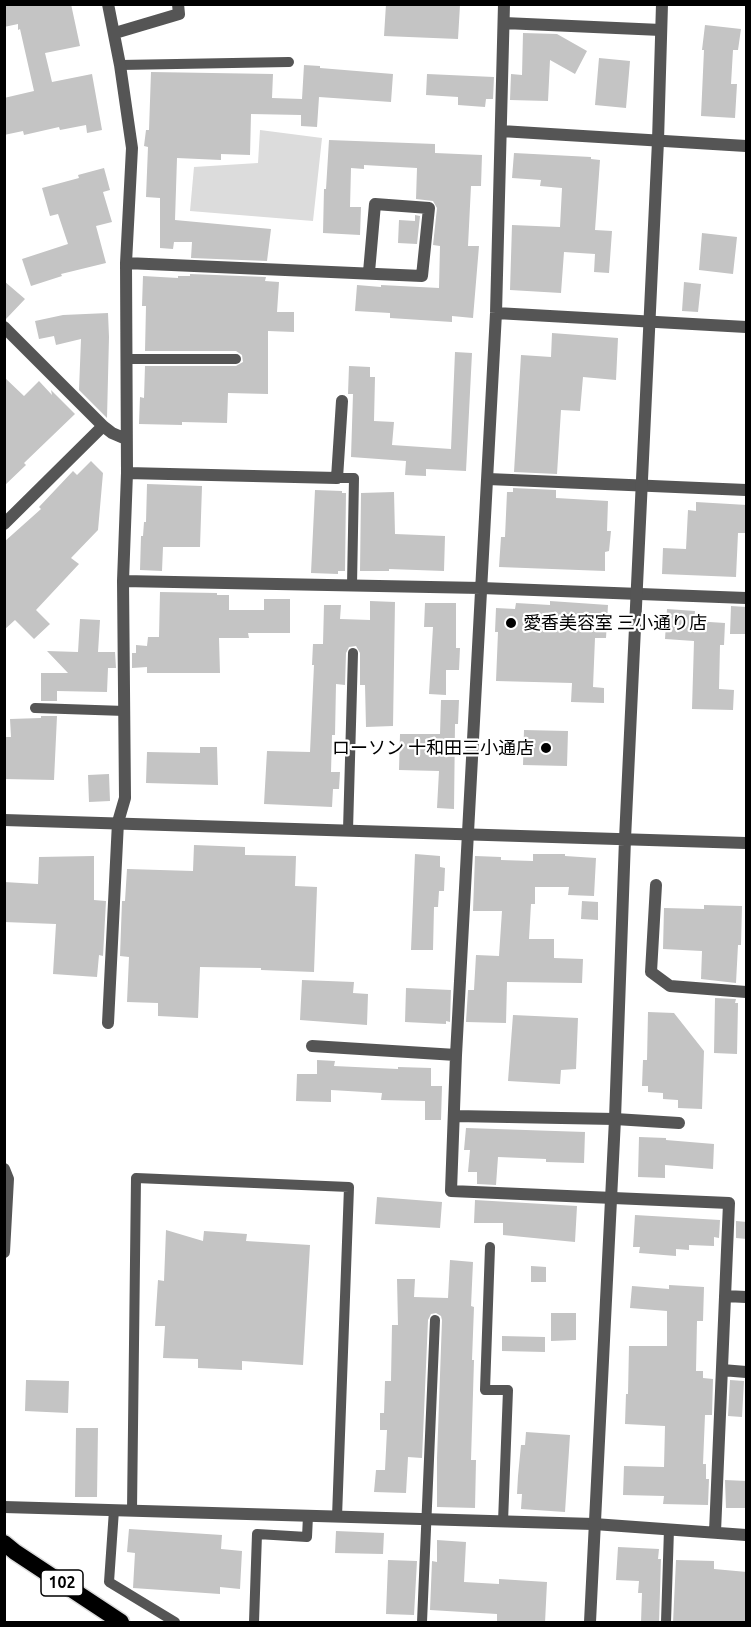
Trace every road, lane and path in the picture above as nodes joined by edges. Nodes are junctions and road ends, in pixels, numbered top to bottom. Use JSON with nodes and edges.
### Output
{"nodes":[{"id":1,"x":108,"y":4,"type":"edge"},
{"id":2,"x":178,"y":4,"type":"edge"},
{"id":3,"x":504,"y":4,"type":"edge"},
{"id":4,"x":662,"y":4,"type":"edge"},
{"id":5,"x":504,"y":23,"type":"junction"},
{"id":6,"x":661,"y":30,"type":"junction"},
{"id":7,"x":115,"y":33,"type":"junction"},
{"id":8,"x":289,"y":63,"type":"dead end"},
{"id":9,"x":120,"y":65,"type":"junction"},
{"id":10,"x":501,"y":131,"type":"junction"},
{"id":11,"x":658,"y":141,"type":"junction"},
{"id":12,"x":747,"y":146,"type":"edge"},
{"id":13,"x":126,"y":263,"type":"junction"},
{"id":14,"x":369,"y":272,"type":"junction"},
{"id":15,"x":496,"y":313,"type":"junction"},
{"id":16,"x":649,"y":320,"type":"junction"},
{"id":17,"x":4,"y":327,"type":"edge"},
{"id":18,"x":747,"y":327,"type":"edge"},
{"id":19,"x":126,"y":359,"type":"junction"},
{"id":20,"x":236,"y":359,"type":"dead end"},
{"id":21,"x":342,"y":401,"type":"dead end"},
{"id":22,"x":103,"y":426,"type":"junction"},
{"id":23,"x":126,"y":439,"type":"junction"},
{"id":24,"x":127,"y":473,"type":"junction"},
{"id":25,"x":337,"y":478,"type":"junction"},
{"id":26,"x":488,"y":479,"type":"junction"},
{"id":27,"x":641,"y":486,"type":"junction"},
{"id":28,"x":747,"y":490,"type":"edge"},
{"id":29,"x":4,"y":524,"type":"edge"},
{"id":30,"x":123,"y":581,"type":"junction"},
{"id":31,"x":352,"y":585,"type":"junction"},
{"id":32,"x":481,"y":588,"type":"junction"},
{"id":33,"x":637,"y":594,"type":"junction"},
{"id":34,"x":747,"y":598,"type":"edge"},
{"id":35,"x":353,"y":653,"type":"dead end"},
{"id":36,"x":35,"y":708,"type":"dead end"},
{"id":37,"x":125,"y":711,"type":"junction"},
{"id":38,"x":4,"y":820,"type":"edge"},
{"id":39,"x":118,"y":822,"type":"junction"},
{"id":40,"x":348,"y":830,"type":"junction"},
{"id":41,"x":470,"y":833,"type":"junction"},
{"id":42,"x":625,"y":839,"type":"junction"},
{"id":43,"x":747,"y":843,"type":"edge"},
{"id":44,"x":656,"y":885,"type":"dead end"},
{"id":45,"x":747,"y":992,"type":"edge"},
{"id":46,"x":108,"y":1023,"type":"dead end"},
{"id":47,"x":312,"y":1046,"type":"dead end"},
{"id":48,"x":456,"y":1055,"type":"junction"},
{"id":49,"x":455,"y":1116,"type":"junction"},
{"id":50,"x":615,"y":1119,"type":"junction"},
{"id":51,"x":679,"y":1124,"type":"dead end"},
{"id":52,"x":4,"y":1169,"type":"edge"},
{"id":53,"x":610,"y":1197,"type":"junction"},
{"id":54,"x":490,"y":1247,"type":"dead end"},
{"id":55,"x":4,"y":1252,"type":"edge"},
{"id":56,"x":725,"y":1296,"type":"junction"},
{"id":57,"x":747,"y":1297,"type":"edge"},
{"id":58,"x":435,"y":1320,"type":"dead end"},
{"id":59,"x":722,"y":1370,"type":"junction"},
{"id":60,"x":747,"y":1372,"type":"edge"},
{"id":61,"x":4,"y":1507,"type":"edge"},
{"id":62,"x":114,"y":1510,"type":"junction"},
{"id":63,"x":132,"y":1510,"type":"junction"},
{"id":64,"x":308,"y":1516,"type":"junction"},
{"id":65,"x":337,"y":1517,"type":"junction"},
{"id":66,"x":425,"y":1520,"type":"junction"},
{"id":67,"x":503,"y":1522,"type":"junction"},
{"id":68,"x":594,"y":1524,"type":"junction"},
{"id":69,"x":669,"y":1529,"type":"junction"},
{"id":70,"x":715,"y":1532,"type":"junction"},
{"id":71,"x":747,"y":1535,"type":"edge"},
{"id":72,"x":4,"y":1543,"type":"edge"},
{"id":73,"x":121,"y":1623,"type":"edge"},
{"id":74,"x":175,"y":1623,"type":"edge"},
{"id":75,"x":254,"y":1623,"type":"edge"},
{"id":76,"x":422,"y":1623,"type":"edge"},
{"id":77,"x":590,"y":1623,"type":"edge"},
{"id":78,"x":666,"y":1623,"type":"edge"}],
"edges":[{"from":1,"to":7,"type":"street"},
{"from":2,"to":7,"type":"street"},
{"from":3,"to":5,"type":"street"},
{"from":4,"to":6,"type":"street"},
{"from":5,"to":6,"type":"street"},
{"from":5,"to":10,"type":"street"},
{"from":6,"to":11,"type":"street"},
{"from":7,"to":9,"type":"street"},
{"from":8,"to":9,"type":"lane"},
{"from":9,"to":13,"type":"street"},
{"from":10,"to":11,"type":"street"},
{"from":10,"to":15,"type":"street"},
{"from":11,"to":12,"type":"street"},
{"from":11,"to":16,"type":"street"},
{"from":13,"to":14,"type":"street"},
{"from":13,"to":19,"type":"street"},
{"from":14,"to":14,"type":"street"},
{"from":15,"to":16,"type":"street"},
{"from":15,"to":26,"type":"street"},
{"from":16,"to":18,"type":"street"},
{"from":16,"to":27,"type":"street"},
{"from":17,"to":22,"type":"street"},
{"from":19,"to":20,"type":"lane"},
{"from":19,"to":23,"type":"street"},
{"from":21,"to":25,"type":"street"},
{"from":22,"to":23,"type":"street"},
{"from":22,"to":29,"type":"street"},
{"from":23,"to":24,"type":"street"},
{"from":24,"to":25,"type":"street"},
{"from":24,"to":30,"type":"street"},
{"from":25,"to":31,"type":"lane"},
{"from":26,"to":27,"type":"street"},
{"from":26,"to":32,"type":"street"},
{"from":27,"to":28,"type":"street"},
{"from":27,"to":33,"type":"street"},
{"from":30,"to":31,"type":"street"},
{"from":30,"to":37,"type":"street"},
{"from":31,"to":32,"type":"street"},
{"from":32,"to":33,"type":"street"},
{"from":32,"to":41,"type":"street"},
{"from":33,"to":34,"type":"street"},
{"from":33,"to":42,"type":"street"},
{"from":35,"to":40,"type":"lane"},
{"from":36,"to":37,"type":"lane"},
{"from":37,"to":39,"type":"street"},
{"from":38,"to":39,"type":"street"},
{"from":39,"to":40,"type":"street"},
{"from":39,"to":46,"type":"street"},
{"from":40,"to":41,"type":"street"},
{"from":41,"to":42,"type":"street"},
{"from":41,"to":48,"type":"street"},
{"from":42,"to":43,"type":"street"},
{"from":42,"to":50,"type":"street"},
{"from":44,"to":45,"type":"street"},
{"from":47,"to":48,"type":"street"},
{"from":48,"to":49,"type":"street"},
{"from":49,"to":50,"type":"street"},
{"from":49,"to":53,"type":"street"},
{"from":50,"to":51,"type":"street"},
{"from":50,"to":53,"type":"street"},
{"from":52,"to":55,"type":"street"},
{"from":53,"to":56,"type":"street"},
{"from":53,"to":68,"type":"street"},
{"from":54,"to":67,"type":"lane"},
{"from":56,"to":57,"type":"street"},
{"from":56,"to":59,"type":"street"},
{"from":58,"to":66,"type":"lane"},
{"from":59,"to":60,"type":"street"},
{"from":59,"to":70,"type":"street"},
{"from":61,"to":62,"type":"street"},
{"from":62,"to":63,"type":"street"},
{"from":62,"to":74,"type":"lane"},
{"from":63,"to":64,"type":"street"},
{"from":63,"to":65,"type":"lane"},
{"from":64,"to":65,"type":"street"},
{"from":64,"to":75,"type":"lane"},
{"from":65,"to":66,"type":"street"},
{"from":66,"to":67,"type":"street"},
{"from":66,"to":76,"type":"lane"},
{"from":67,"to":68,"type":"street"},
{"from":68,"to":69,"type":"street"},
{"from":68,"to":77,"type":"street"},
{"from":69,"to":70,"type":"street"},
{"from":69,"to":78,"type":"lane"},
{"from":70,"to":71,"type":"street"},
{"from":72,"to":73,"type":"highway","number":"102"}]}
